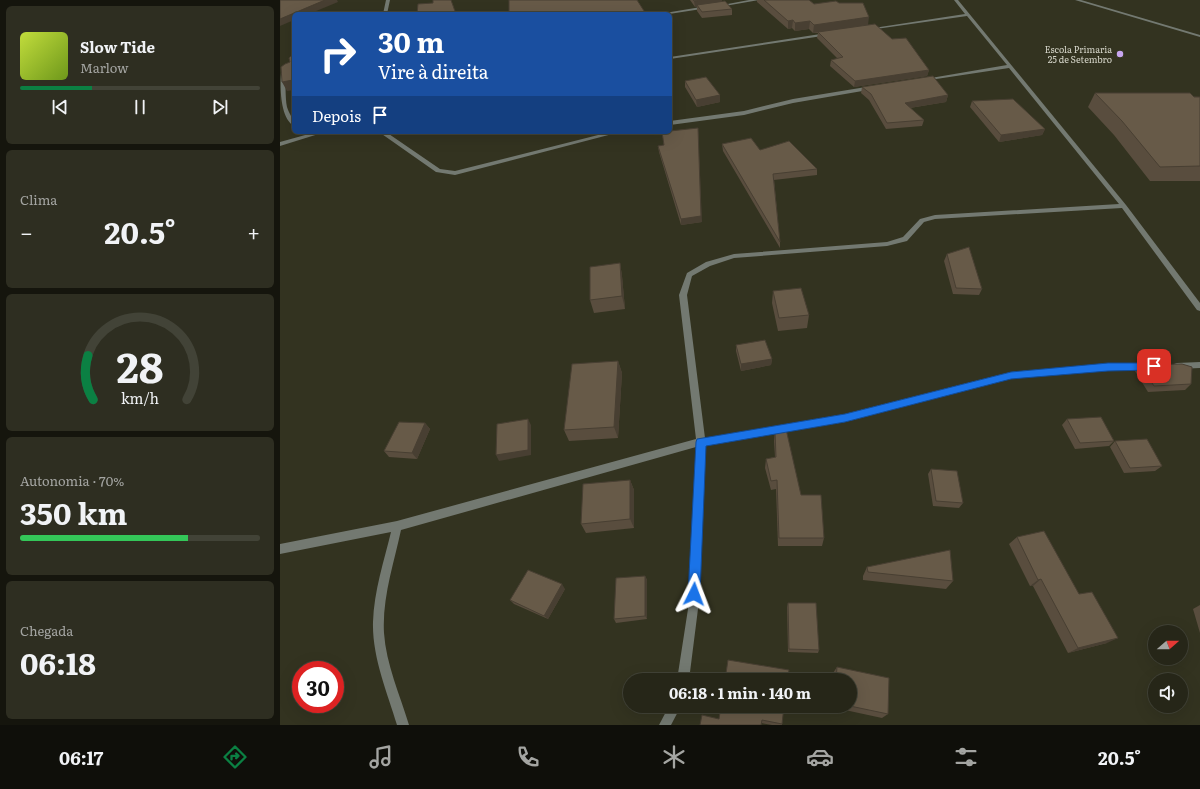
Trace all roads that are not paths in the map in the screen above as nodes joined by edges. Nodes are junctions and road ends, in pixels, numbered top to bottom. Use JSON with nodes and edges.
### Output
{"nodes":[{"id":1,"x":388,"y":0,"type":"edge"},
{"id":2,"x":757,"y":0,"type":"edge"},
{"id":3,"x":956,"y":0,"type":"edge"},
{"id":4,"x":1077,"y":0,"type":"edge"},
{"id":5,"x":385,"y":12,"type":"edge"},
{"id":6,"x":672,"y":12,"type":"edge"},
{"id":7,"x":968,"y":15,"type":"junction"},
{"id":8,"x":860,"y":30,"type":"edge"},
{"id":9,"x":829,"y":34,"type":"edge"},
{"id":10,"x":1200,"y":36,"type":"edge"},
{"id":11,"x":672,"y":58,"type":"edge"},
{"id":12,"x":1010,"y":66,"type":"junction"},
{"id":13,"x":284,"y":71,"type":"edge"},
{"id":14,"x":919,"y":81,"type":"edge"},
{"id":15,"x":881,"y":87,"type":"edge"},
{"id":16,"x":292,"y":122,"type":"edge"},
{"id":17,"x":672,"y":123,"type":"edge"},
{"id":18,"x":306,"y":134,"type":"edge"},
{"id":19,"x":385,"y":134,"type":"edge"},
{"id":20,"x":609,"y":134,"type":"edge"},
{"id":21,"x":280,"y":144,"type":"edge"},
{"id":22,"x":1124,"y":206,"type":"junction"},
{"id":23,"x":1200,"y":308,"type":"edge"},
{"id":24,"x":1200,"y":365,"type":"edge"},
{"id":25,"x":701,"y":442,"type":"junction"},
{"id":26,"x":397,"y":526,"type":"junction"},
{"id":27,"x":280,"y":549,"type":"edge"},
{"id":28,"x":684,"y":673,"type":"edge"},
{"id":29,"x":671,"y":713,"type":"edge"},
{"id":30,"x":404,"y":725,"type":"edge"},
{"id":31,"x":665,"y":725,"type":"edge"}],
"edges":[{"from":1,"to":5,"type":"street"},
{"from":2,"to":6,"type":"street"},
{"from":3,"to":7,"type":"street"},
{"from":4,"to":10,"type":"street"},
{"from":7,"to":8,"type":"street"},
{"from":7,"to":12,"type":"street"},
{"from":9,"to":11,"type":"street"},
{"from":12,"to":14,"type":"street"},
{"from":12,"to":22,"type":"street"},
{"from":13,"to":16,"type":"street"},
{"from":15,"to":17,"type":"street"},
{"from":18,"to":21,"type":"street"},
{"from":19,"to":20,"type":"street"},
{"from":22,"to":23,"type":"street"},
{"from":22,"to":25,"type":"street"},
{"from":24,"to":25,"type":"street"},
{"from":25,"to":26,"type":"street"},
{"from":25,"to":28,"type":"street"},
{"from":26,"to":27,"type":"street"},
{"from":26,"to":30,"type":"street"},
{"from":29,"to":31,"type":"street"}]}
